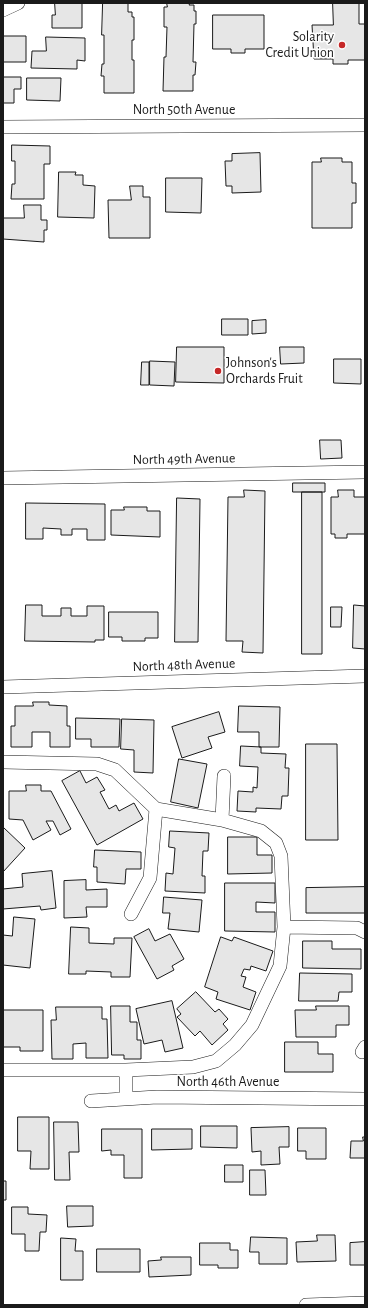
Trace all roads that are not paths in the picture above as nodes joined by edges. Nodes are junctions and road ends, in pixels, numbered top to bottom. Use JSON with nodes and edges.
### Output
{"nodes":[{"id":1,"x":18,"y":3,"type":"edge"},
{"id":2,"x":3,"y":10,"type":"edge"},
{"id":3,"x":365,"y":125,"type":"edge"},
{"id":4,"x":3,"y":127,"type":"edge"},
{"id":5,"x":365,"y":472,"type":"edge"},
{"id":6,"x":3,"y":478,"type":"edge"},
{"id":7,"x":365,"y":676,"type":"edge"},
{"id":8,"x":3,"y":687,"type":"edge"},
{"id":9,"x":3,"y":762,"type":"edge"},
{"id":10,"x":224,"y":776,"type":"dead end"},
{"id":11,"x":156,"y":809,"type":"junction"},
{"id":12,"x":222,"y":820,"type":"junction"},
{"id":13,"x":131,"y":914,"type":"dead end"},
{"id":14,"x":284,"y":927,"type":"junction"},
{"id":15,"x":365,"y":932,"type":"edge"},
{"id":16,"x":3,"y":1070,"type":"edge"},
{"id":17,"x":126,"y":1070,"type":"junction"},
{"id":18,"x":126,"y":1099,"type":"junction"},
{"id":19,"x":365,"y":1099,"type":"edge"},
{"id":20,"x":91,"y":1102,"type":"dead end"},
{"id":21,"x":365,"y":1303,"type":"edge"},
{"id":22,"x":306,"y":1305,"type":"edge"}],
"edges":[{"from":1,"to":2,"type":"street"},
{"from":3,"to":4,"type":"street","name":"North 50th Avenue"},
{"from":5,"to":6,"type":"street","name":"North 49th Avenue"},
{"from":7,"to":8,"type":"street","name":"North 48th Avenue"},
{"from":9,"to":11,"type":"street"},
{"from":10,"to":12,"type":"street"},
{"from":11,"to":12,"type":"street"},
{"from":11,"to":13,"type":"street"},
{"from":12,"to":14,"type":"street"},
{"from":14,"to":15,"type":"street"},
{"from":14,"to":17,"type":"street"},
{"from":16,"to":17,"type":"street"},
{"from":17,"to":18,"type":"street"},
{"from":18,"to":19,"type":"street","name":"North 46th Avenue"},
{"from":18,"to":20,"type":"street","name":"North 46th Avenue"},
{"from":21,"to":22,"type":"street"}]}
